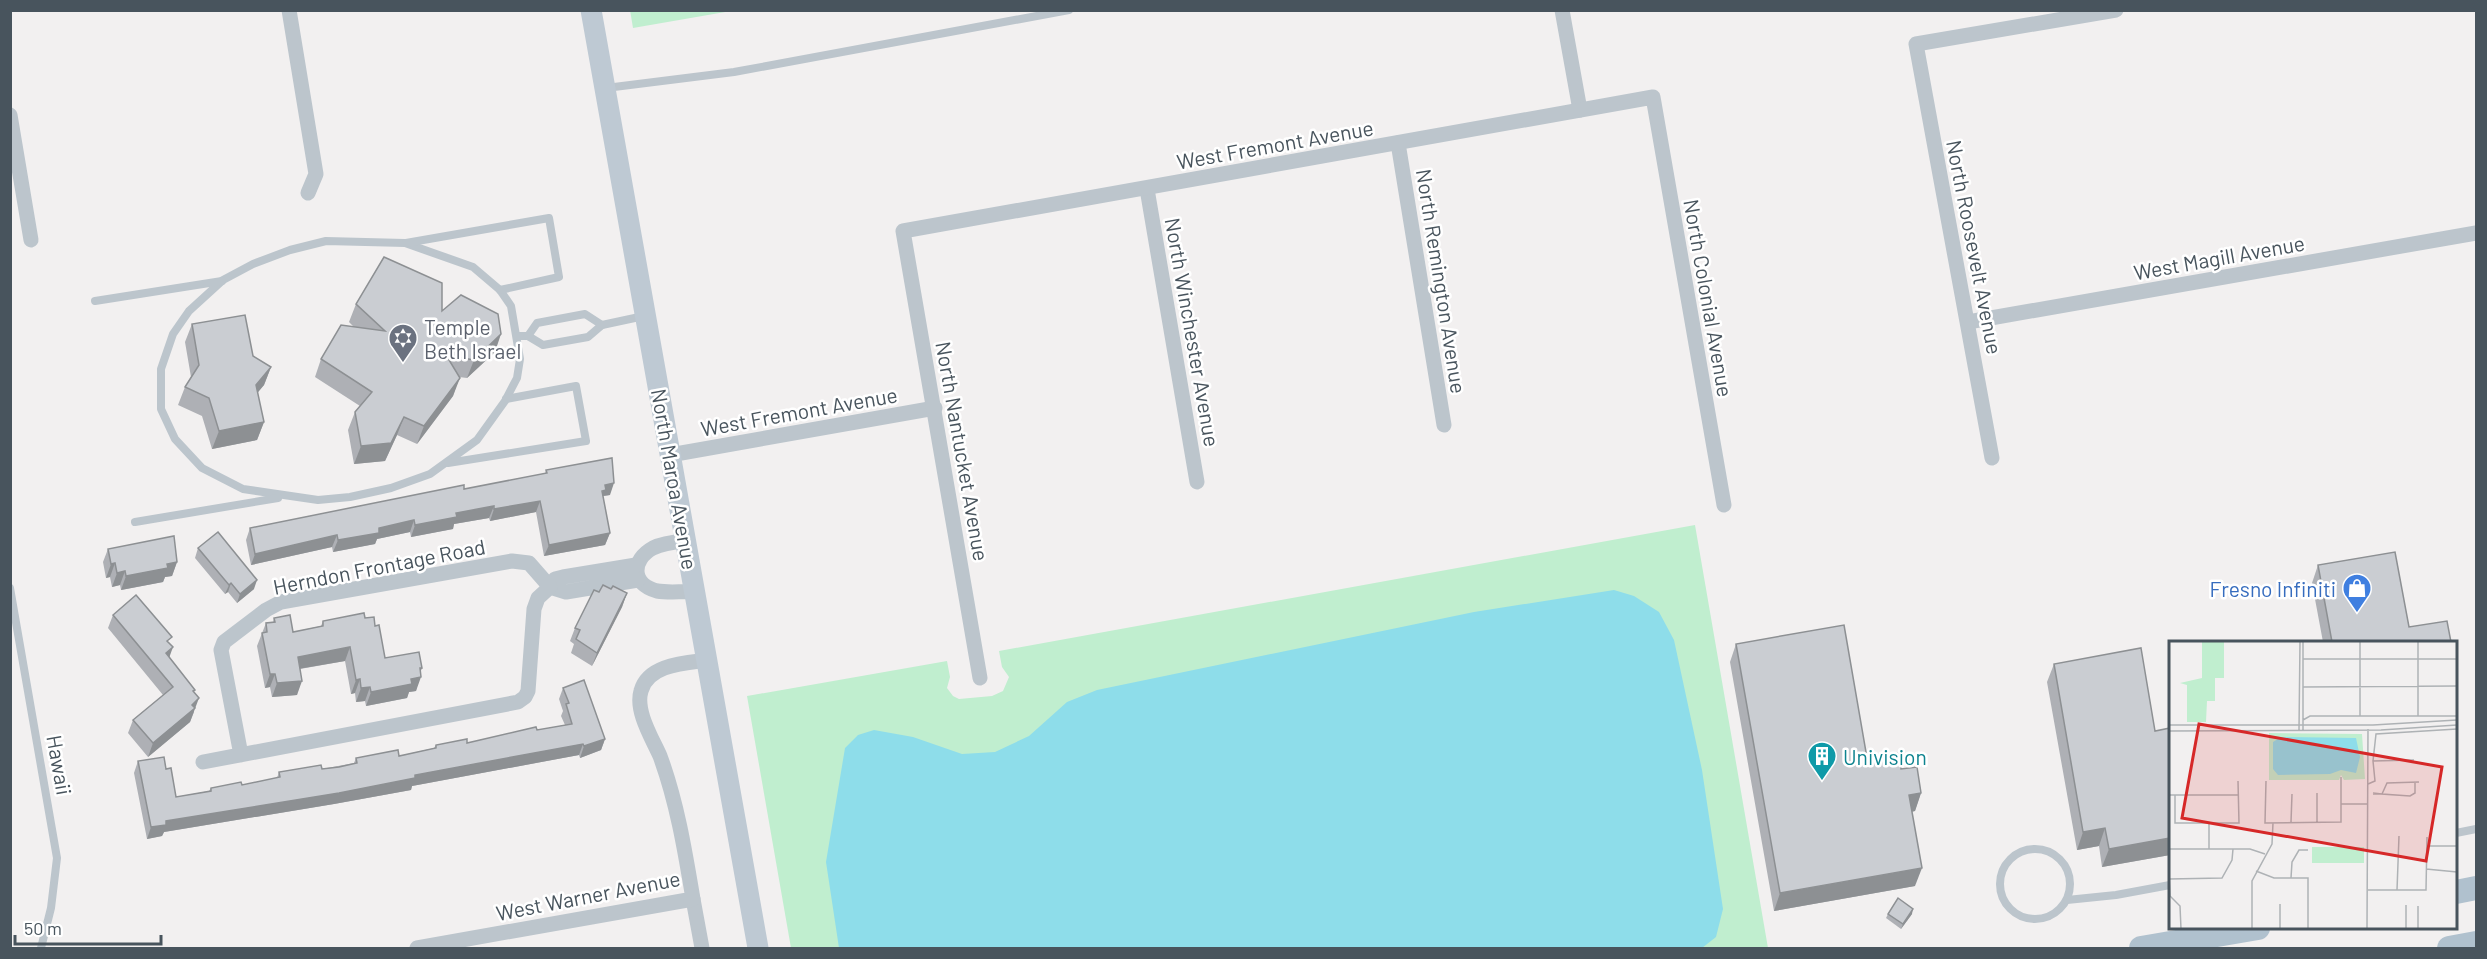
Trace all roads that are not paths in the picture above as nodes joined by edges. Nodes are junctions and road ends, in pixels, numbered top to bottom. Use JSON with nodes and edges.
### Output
{"nodes":[{"id":1,"x":289,"y":10,"type":"edge"},
{"id":2,"x":591,"y":10,"type":"edge"},
{"id":3,"x":1069,"y":10,"type":"edge"},
{"id":4,"x":1562,"y":10,"type":"edge"},
{"id":5,"x":2116,"y":10,"type":"edge"},
{"id":6,"x":605,"y":88,"type":"junction"},
{"id":7,"x":1653,"y":97,"type":"joint"},
{"id":8,"x":1580,"y":110,"type":"junction"},
{"id":9,"x":10,"y":115,"type":"edge"},
{"id":10,"x":1398,"y":143,"type":"junction"},
{"id":11,"x":13,"y":147,"type":"edge"},
{"id":12,"x":1147,"y":189,"type":"junction"},
{"id":13,"x":308,"y":193,"type":"dead end"},
{"id":14,"x":903,"y":231,"type":"joint"},
{"id":15,"x":2476,"y":233,"type":"edge"},
{"id":16,"x":31,"y":240,"type":"dead end"},
{"id":17,"x":405,"y":243,"type":"junction"},
{"id":18,"x":223,"y":280,"type":"junction"},
{"id":19,"x":500,"y":290,"type":"junction"},
{"id":20,"x":95,"y":302,"type":"dead end"},
{"id":21,"x":645,"y":315,"type":"junction"},
{"id":22,"x":1968,"y":322,"type":"junction"},
{"id":23,"x":602,"y":325,"type":"junction"},
{"id":24,"x":516,"y":336,"type":"junction"},
{"id":25,"x":528,"y":336,"type":"junction"},
{"id":26,"x":506,"y":399,"type":"junction"},
{"id":27,"x":935,"y":408,"type":"junction"},
{"id":28,"x":1444,"y":425,"type":"dead end"},
{"id":29,"x":670,"y":455,"type":"junction"},
{"id":30,"x":1992,"y":458,"type":"dead end"},
{"id":31,"x":446,"y":463,"type":"junction"},
{"id":32,"x":1197,"y":482,"type":"dead end"},
{"id":33,"x":286,"y":496,"type":"junction"},
{"id":34,"x":1724,"y":505,"type":"dead end"},
{"id":35,"x":135,"y":522,"type":"dead end"},
{"id":36,"x":686,"y":541,"type":"junction"},
{"id":37,"x":637,"y":573,"type":"junction"},
{"id":38,"x":550,"y":587,"type":"junction"},
{"id":39,"x":10,"y":588,"type":"edge"},
{"id":40,"x":695,"y":592,"type":"junction"},
{"id":41,"x":708,"y":660,"type":"junction"},
{"id":42,"x":980,"y":678,"type":"dead end"},
{"id":43,"x":241,"y":755,"type":"junction"},
{"id":44,"x":203,"y":762,"type":"dead end"},
{"id":45,"x":2476,"y":829,"type":"edge"},
{"id":46,"x":2457,"y":833,"type":"edge"},
{"id":47,"x":2169,"y":885,"type":"edge"},
{"id":48,"x":2476,"y":888,"type":"edge"},
{"id":49,"x":2457,"y":892,"type":"edge"},
{"id":50,"x":693,"y":899,"type":"junction"},
{"id":51,"x":2067,"y":900,"type":"junction"},
{"id":52,"x":2247,"y":929,"type":"edge"},
{"id":53,"x":2476,"y":944,"type":"edge"},
{"id":54,"x":41,"y":948,"type":"edge"},
{"id":55,"x":417,"y":948,"type":"edge"},
{"id":56,"x":702,"y":948,"type":"edge"},
{"id":57,"x":758,"y":948,"type":"edge"},
{"id":58,"x":2141,"y":948,"type":"edge"},
{"id":59,"x":2449,"y":948,"type":"edge"}],
"edges":[{"from":1,"to":13,"type":"street"},
{"from":2,"to":6,"type":"main road","name":"North Maroa Avenue"},
{"from":3,"to":6,"type":"lane"},
{"from":4,"to":8,"type":"street"},
{"from":5,"to":22,"type":"street","name":"North Roosevelt Avenue"},
{"from":6,"to":21,"type":"main road","name":"North Maroa Avenue"},
{"from":7,"to":8,"type":"street","name":"West Fremont Avenue"},
{"from":7,"to":34,"type":"street","name":"North Colonial Avenue"},
{"from":8,"to":10,"type":"street","name":"West Fremont Avenue"},
{"from":9,"to":11,"type":"street"},
{"from":10,"to":12,"type":"street","name":"West Fremont Avenue"},
{"from":10,"to":28,"type":"street","name":"North Remington Avenue"},
{"from":11,"to":16,"type":"street"},
{"from":12,"to":14,"type":"street","name":"West Fremont Avenue"},
{"from":12,"to":32,"type":"street","name":"North Winchester Avenue"},
{"from":14,"to":27,"type":"street","name":"North Nantucket Avenue"},
{"from":15,"to":22,"type":"street","name":"West Magill Avenue"},
{"from":17,"to":18,"type":"lane"},
{"from":17,"to":19,"type":"lane"},
{"from":17,"to":19,"type":"lane"},
{"from":18,"to":20,"type":"lane"},
{"from":18,"to":33,"type":"lane"},
{"from":19,"to":24,"type":"lane"},
{"from":21,"to":23,"type":"lane"},
{"from":21,"to":29,"type":"main road","name":"North Maroa Avenue"},
{"from":22,"to":30,"type":"street","name":"North Roosevelt Avenue"},
{"from":23,"to":25,"type":"lane"},
{"from":23,"to":25,"type":"lane"},
{"from":24,"to":25,"type":"lane"},
{"from":24,"to":26,"type":"lane"},
{"from":26,"to":31,"type":"lane"},
{"from":26,"to":31,"type":"lane"},
{"from":27,"to":29,"type":"street","name":"West Fremont Avenue"},
{"from":27,"to":42,"type":"street","name":"North Nantucket Avenue"},
{"from":29,"to":36,"type":"main road","name":"North Maroa Avenue"},
{"from":31,"to":33,"type":"lane"},
{"from":33,"to":35,"type":"lane"},
{"from":36,"to":37,"type":"street"},
{"from":36,"to":40,"type":"main road","name":"North Maroa Avenue"},
{"from":37,"to":38,"type":"street"},
{"from":37,"to":40,"type":"street"},
{"from":38,"to":43,"type":"street"},
{"from":38,"to":43,"type":"street","name":"Herndon Frontage Road"},
{"from":39,"to":54,"type":"lane","name":"Hawaii"},
{"from":40,"to":41,"type":"main road","name":"North Maroa Avenue"},
{"from":41,"to":50,"type":"street","name":"West Warner Avenue"},
{"from":41,"to":57,"type":"main road","name":"North Maroa Avenue"},
{"from":43,"to":44,"type":"street"},
{"from":45,"to":46,"type":"lane"},
{"from":47,"to":51,"type":"lane"},
{"from":48,"to":49,"type":"main road"},
{"from":50,"to":55,"type":"street","name":"West Warner Avenue"},
{"from":50,"to":56,"type":"street"},
{"from":51,"to":51,"type":"lane"},
{"from":52,"to":58,"type":"main road"},
{"from":53,"to":59,"type":"main road"}]}
